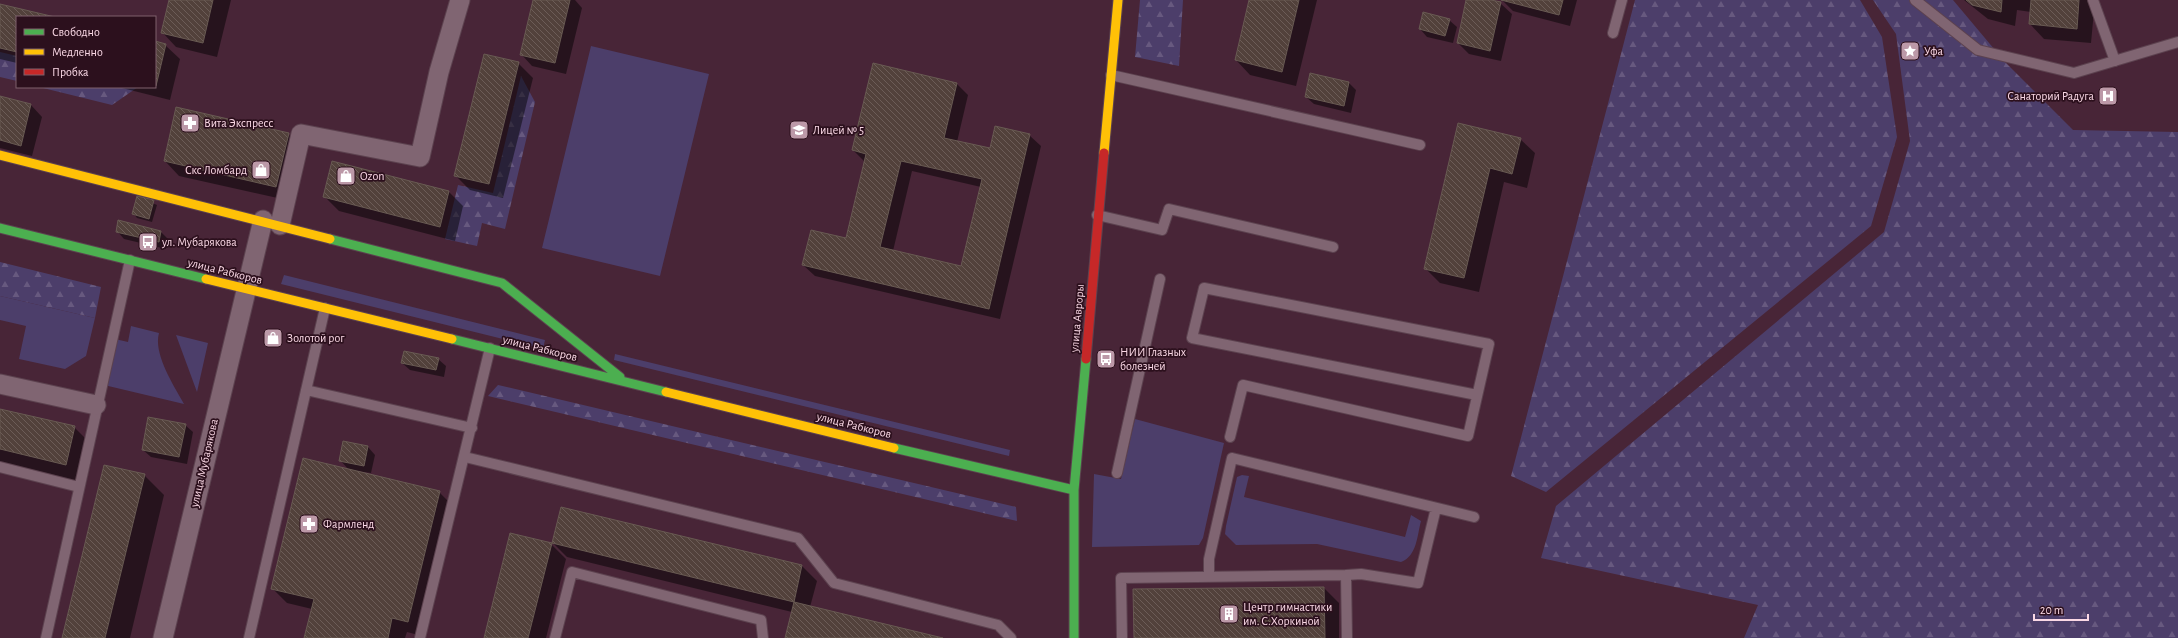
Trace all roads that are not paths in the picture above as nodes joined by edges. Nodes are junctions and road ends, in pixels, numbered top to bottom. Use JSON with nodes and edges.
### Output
{"nodes":[{"id":1,"x":460,"y":0,"type":"edge"},
{"id":2,"x":1118,"y":0,"type":"edge"},
{"id":3,"x":1622,"y":0,"type":"edge"},
{"id":4,"x":1915,"y":0,"type":"edge"},
{"id":5,"x":2093,"y":0,"type":"edge"},
{"id":6,"x":1613,"y":33,"type":"dead end"},
{"id":7,"x":2178,"y":42,"type":"edge"},
{"id":8,"x":2116,"y":61,"type":"junction"},
{"id":9,"x":1111,"y":75,"type":"junction"},
{"id":10,"x":1420,"y":145,"type":"dead end"},
{"id":11,"x":0,"y":155,"type":"edge"},
{"id":12,"x":1097,"y":216,"type":"junction"},
{"id":13,"x":271,"y":223,"type":"junction"},
{"id":14,"x":0,"y":228,"type":"edge"},
{"id":15,"x":1333,"y":247,"type":"dead end"},
{"id":16,"x":130,"y":260,"type":"junction"},
{"id":17,"x":1160,"y":279,"type":"dead end"},
{"id":18,"x":245,"y":288,"type":"junction"},
{"id":19,"x":325,"y":308,"type":"junction"},
{"id":20,"x":490,"y":348,"type":"junction"},
{"id":21,"x":626,"y":382,"type":"junction"},
{"id":22,"x":0,"y":384,"type":"edge"},
{"id":23,"x":306,"y":390,"type":"junction"},
{"id":24,"x":1477,"y":395,"type":"junction"},
{"id":25,"x":96,"y":405,"type":"junction"},
{"id":26,"x":472,"y":428,"type":"junction"},
{"id":27,"x":1230,"y":437,"type":"dead end"},
{"id":28,"x":465,"y":457,"type":"junction"},
{"id":29,"x":0,"y":468,"type":"edge"},
{"id":30,"x":1117,"y":473,"type":"dead end"},
{"id":31,"x":79,"y":487,"type":"junction"},
{"id":32,"x":1074,"y":490,"type":"junction"},
{"id":33,"x":1436,"y":508,"type":"junction"},
{"id":34,"x":1474,"y":517,"type":"dead end"},
{"id":35,"x":1346,"y":575,"type":"junction"},
{"id":36,"x":1209,"y":577,"type":"junction"},
{"id":37,"x":46,"y":638,"type":"edge"},
{"id":38,"x":164,"y":638,"type":"edge"},
{"id":39,"x":249,"y":638,"type":"edge"},
{"id":40,"x":420,"y":638,"type":"edge"},
{"id":41,"x":555,"y":638,"type":"edge"},
{"id":42,"x":763,"y":638,"type":"edge"},
{"id":43,"x":1011,"y":638,"type":"edge"},
{"id":44,"x":1074,"y":638,"type":"edge"},
{"id":45,"x":1122,"y":638,"type":"edge"},
{"id":46,"x":1347,"y":638,"type":"edge"}],
"edges":[{"from":1,"to":13,"type":"street","name":"улица Мубарякова"},
{"from":2,"to":9,"type":"street","name":"улица Авроры"},
{"from":3,"to":6,"type":"lane"},
{"from":4,"to":8,"type":"lane"},
{"from":5,"to":8,"type":"lane"},
{"from":7,"to":8,"type":"lane"},
{"from":9,"to":10,"type":"lane"},
{"from":9,"to":12,"type":"street","name":"улица Авроры"},
{"from":11,"to":13,"type":"street"},
{"from":12,"to":15,"type":"lane"},
{"from":12,"to":32,"type":"street","name":"улица Авроры"},
{"from":13,"to":18,"type":"street","name":"улица Мубарякова"},
{"from":13,"to":21,"type":"street"},
{"from":14,"to":16,"type":"street","name":"улица Рабкоров"},
{"from":16,"to":18,"type":"street","name":"улица Рабкоров"},
{"from":16,"to":25,"type":"lane"},
{"from":17,"to":30,"type":"lane"},
{"from":18,"to":19,"type":"street","name":"улица Рабкоров"},
{"from":18,"to":38,"type":"street","name":"улица Мубарякова"},
{"from":19,"to":20,"type":"street","name":"улица Рабкоров"},
{"from":19,"to":23,"type":"lane"},
{"from":20,"to":21,"type":"street","name":"улица Рабкоров"},
{"from":20,"to":26,"type":"lane"},
{"from":21,"to":32,"type":"street","name":"улица Рабкоров"},
{"from":22,"to":25,"type":"street"},
{"from":23,"to":26,"type":"lane"},
{"from":23,"to":39,"type":"lane"},
{"from":24,"to":24,"type":"lane"},
{"from":24,"to":27,"type":"lane"},
{"from":25,"to":31,"type":"lane"},
{"from":26,"to":28,"type":"lane"},
{"from":28,"to":40,"type":"lane"},
{"from":28,"to":43,"type":"lane"},
{"from":29,"to":31,"type":"lane"},
{"from":31,"to":37,"type":"lane"},
{"from":32,"to":44,"type":"street","name":"улица Авроры"},
{"from":33,"to":34,"type":"lane"},
{"from":33,"to":35,"type":"lane"},
{"from":33,"to":36,"type":"lane"},
{"from":35,"to":36,"type":"lane"},
{"from":35,"to":46,"type":"lane"},
{"from":36,"to":45,"type":"lane"},
{"from":41,"to":42,"type":"lane"}]}
